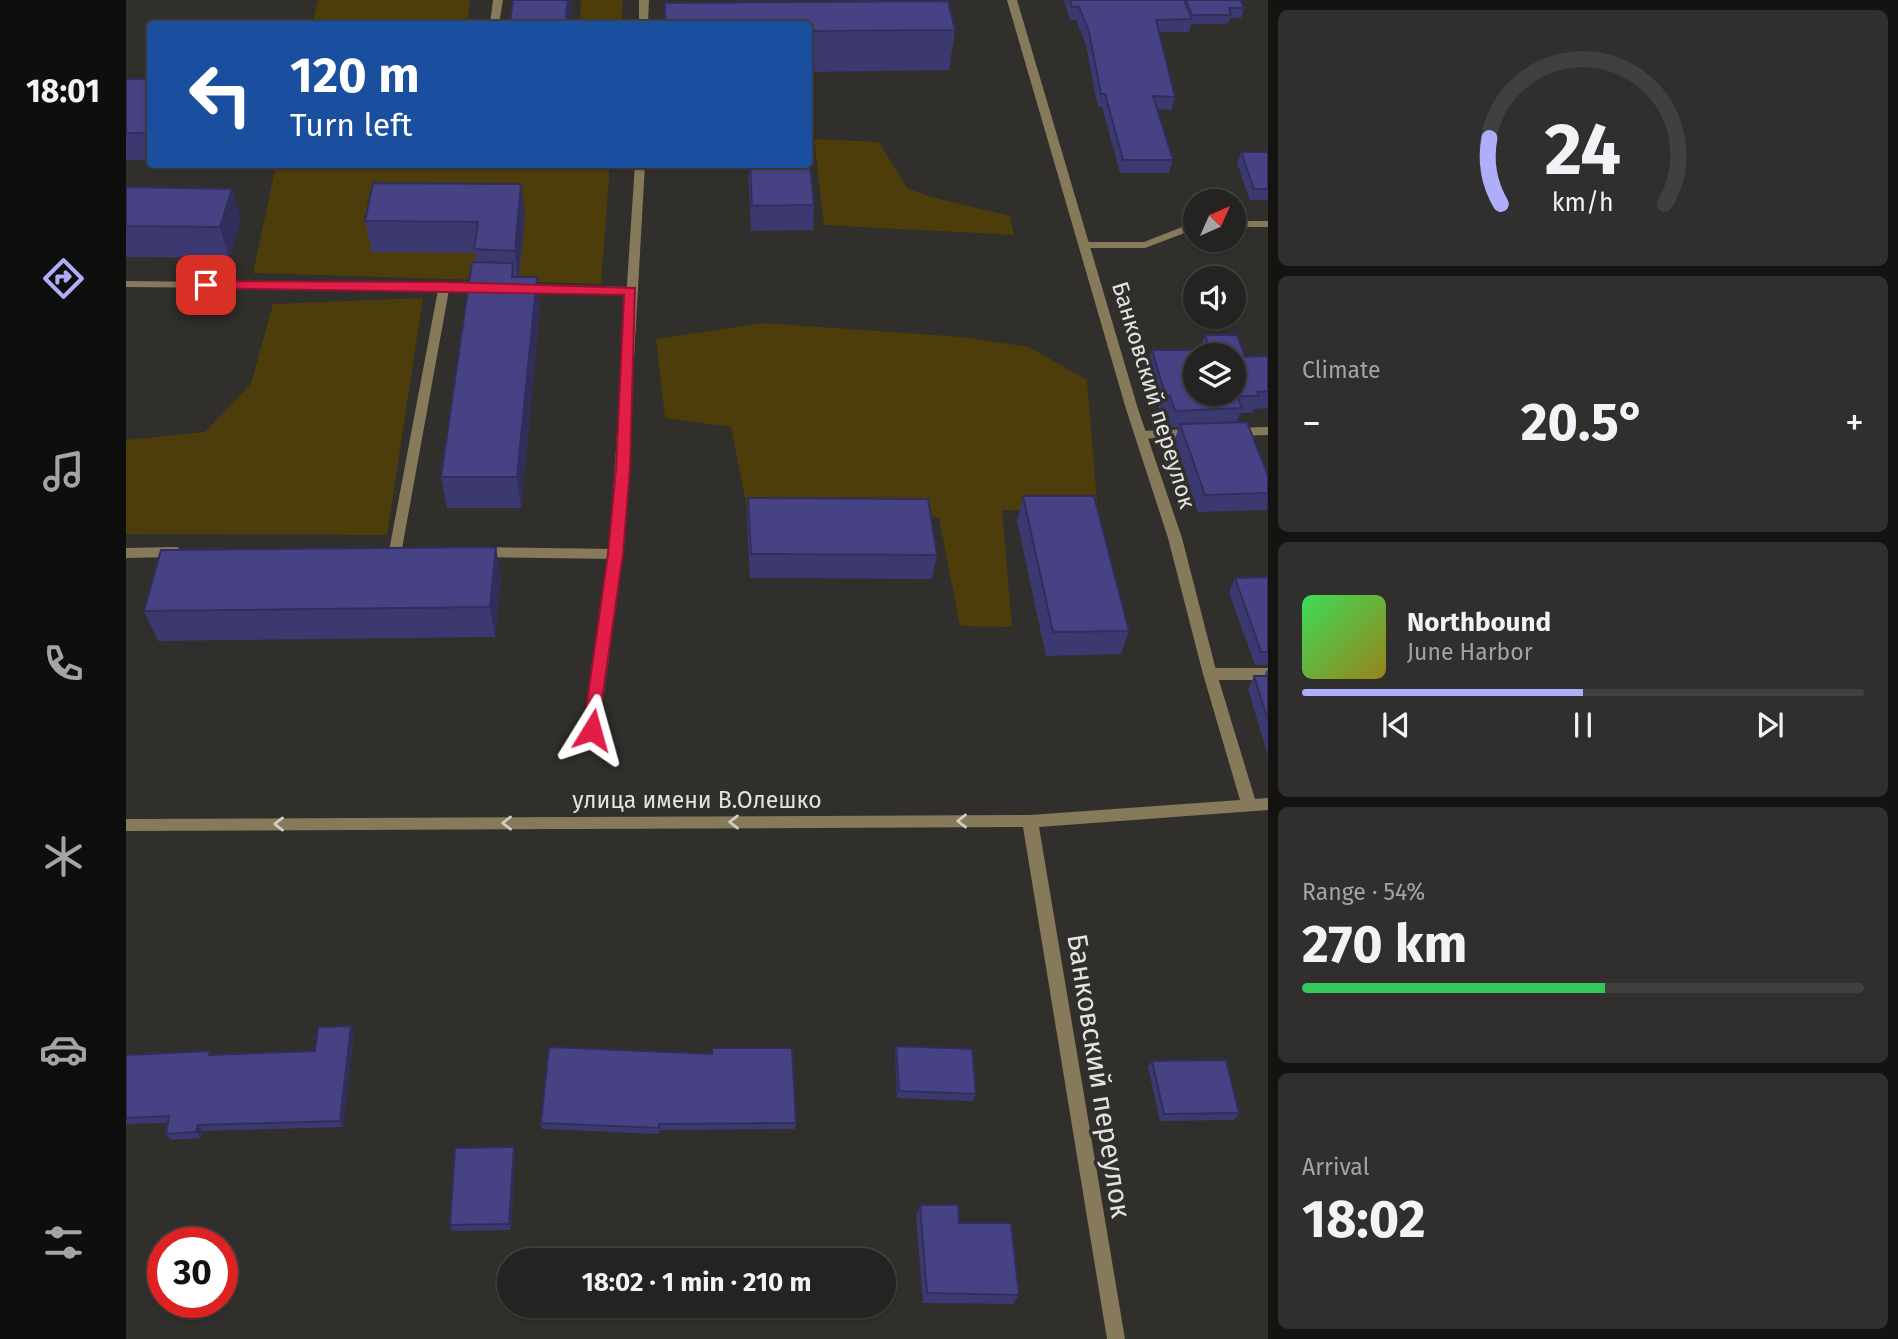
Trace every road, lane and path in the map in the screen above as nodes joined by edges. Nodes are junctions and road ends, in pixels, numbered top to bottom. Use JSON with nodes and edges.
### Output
{"nodes":[{"id":1,"x":498,"y":0,"type":"edge"},
{"id":2,"x":644,"y":0,"type":"edge"},
{"id":3,"x":1012,"y":0,"type":"edge"},
{"id":4,"x":495,"y":21,"type":"edge"},
{"id":5,"x":644,"y":21,"type":"edge"},
{"id":6,"x":640,"y":168,"type":"edge"},
{"id":7,"x":1246,"y":224,"type":"edge"},
{"id":8,"x":1268,"y":224,"type":"edge"},
{"id":9,"x":1183,"y":230,"type":"edge"},
{"id":10,"x":1084,"y":245,"type":"junction"},
{"id":11,"x":126,"y":284,"type":"edge"},
{"id":12,"x":444,"y":286,"type":"junction"},
{"id":13,"x":498,"y":288,"type":"edge"},
{"id":14,"x":511,"y":288,"type":"edge"},
{"id":15,"x":631,"y":291,"type":"junction"},
{"id":16,"x":1268,"y":431,"type":"edge"},
{"id":17,"x":1140,"y":435,"type":"junction"},
{"id":18,"x":396,"y":551,"type":"edge"},
{"id":19,"x":194,"y":552,"type":"edge"},
{"id":20,"x":464,"y":552,"type":"edge"},
{"id":21,"x":126,"y":553,"type":"edge"},
{"id":22,"x":615,"y":554,"type":"junction"},
{"id":23,"x":1210,"y":674,"type":"junction"},
{"id":24,"x":1268,"y":674,"type":"edge"},
{"id":25,"x":592,"y":730,"type":"dead end"},
{"id":26,"x":1249,"y":804,"type":"junction"},
{"id":27,"x":1268,"y":804,"type":"edge"},
{"id":28,"x":1030,"y":821,"type":"junction"},
{"id":29,"x":126,"y":825,"type":"edge"},
{"id":30,"x":1116,"y":1339,"type":"edge"}],
"edges":[{"from":1,"to":4,"type":"street"},
{"from":2,"to":5,"type":"street"},
{"from":3,"to":10,"type":"street","name":"Банковский переулок"},
{"from":6,"to":15,"type":"street"},
{"from":7,"to":8,"type":"street"},
{"from":9,"to":10,"type":"street"},
{"from":10,"to":17,"type":"street","name":"Банковский переулок"},
{"from":11,"to":12,"type":"street"},
{"from":12,"to":13,"type":"street"},
{"from":12,"to":18,"type":"street"},
{"from":14,"to":15,"type":"street"},
{"from":15,"to":22,"type":"street"},
{"from":16,"to":17,"type":"street"},
{"from":17,"to":23,"type":"street","name":"Банковский переулок"},
{"from":19,"to":21,"type":"street"},
{"from":20,"to":22,"type":"street"},
{"from":22,"to":25,"type":"street"},
{"from":23,"to":24,"type":"street"},
{"from":23,"to":26,"type":"street","name":"Банковский переулок"},
{"from":26,"to":27,"type":"street","name":"улица имени В.Олешко"},
{"from":26,"to":28,"type":"street","name":"улица имени В.Олешко"},
{"from":28,"to":29,"type":"street","name":"улица имени В.Олешко","one_way":true},
{"from":28,"to":30,"type":"street","name":"Банковский переулок"}]}
